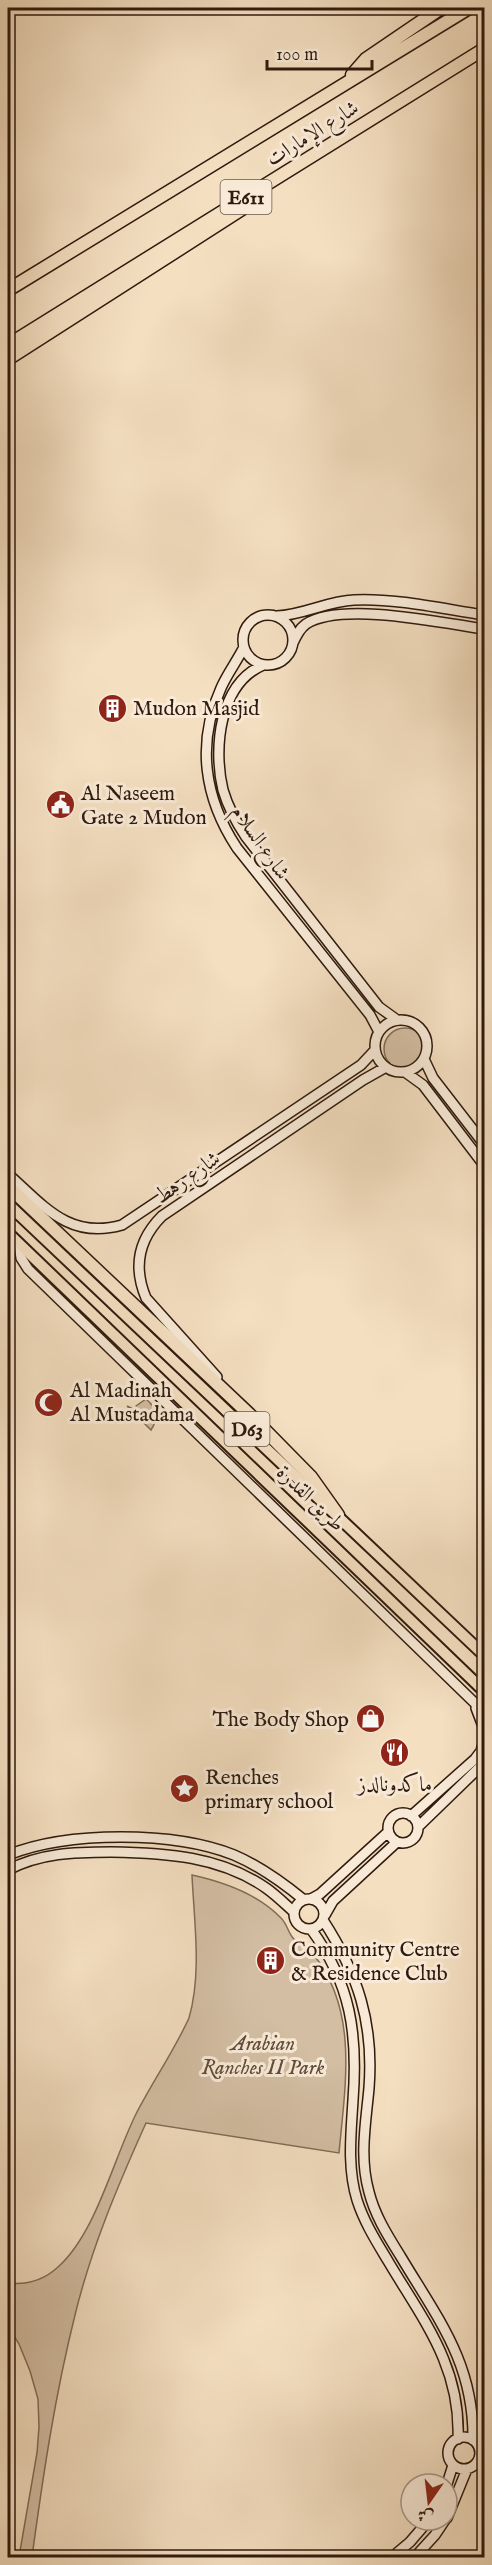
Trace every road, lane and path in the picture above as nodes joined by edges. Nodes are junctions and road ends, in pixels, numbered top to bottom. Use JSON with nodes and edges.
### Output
{"nodes":[{"id":1,"x":441,"y":8,"type":"edge"},
{"id":2,"x":469,"y":8,"type":"edge"},
{"id":3,"x":484,"y":49,"type":"edge"},
{"id":4,"x":348,"y":82,"type":"junction"},
{"id":5,"x":390,"y":108,"type":"junction"},
{"id":6,"x":130,"y":280,"type":"junction"},
{"id":7,"x":8,"y":290,"type":"edge"},
{"id":8,"x":8,"y":345,"type":"edge"},
{"id":9,"x":8,"y":359,"type":"edge"},
{"id":10,"x":8,"y":368,"type":"edge"},
{"id":11,"x":484,"y":615,"type":"edge"},
{"id":12,"x":277,"y":616,"type":"junction"},
{"id":13,"x":484,"y":629,"type":"edge"},
{"id":14,"x":293,"y":643,"type":"junction"},
{"id":15,"x":244,"y":647,"type":"junction"},
{"id":16,"x":263,"y":664,"type":"junction"},
{"id":17,"x":397,"y":1020,"type":"junction"},
{"id":18,"x":379,"y":1032,"type":"junction"},
{"id":19,"x":375,"y":1050,"type":"junction"},
{"id":20,"x":424,"y":1059,"type":"junction"},
{"id":21,"x":386,"y":1067,"type":"junction"},
{"id":22,"x":405,"y":1072,"type":"junction"},
{"id":23,"x":484,"y":1144,"type":"edge"},
{"id":24,"x":484,"y":1165,"type":"edge"},
{"id":25,"x":8,"y":1174,"type":"edge"},
{"id":26,"x":8,"y":1186,"type":"edge"},
{"id":27,"x":8,"y":1204,"type":"edge"},
{"id":28,"x":8,"y":1233,"type":"edge"},
{"id":29,"x":20,"y":1244,"type":"junction"},
{"id":30,"x":230,"y":1395,"type":"junction"},
{"id":31,"x":338,"y":1515,"type":"junction"},
{"id":32,"x":484,"y":1655,"type":"edge"},
{"id":33,"x":458,"y":1685,"type":"junction"},
{"id":34,"x":484,"y":1691,"type":"edge"},
{"id":35,"x":484,"y":1712,"type":"edge"},
{"id":36,"x":484,"y":1729,"type":"edge"},
{"id":37,"x":484,"y":1741,"type":"edge"},
{"id":38,"x":484,"y":1763,"type":"edge"},
{"id":39,"x":411,"y":1816,"type":"junction"},
{"id":40,"x":418,"y":1827,"type":"junction"},
{"id":41,"x":388,"y":1832,"type":"junction"},
{"id":42,"x":397,"y":1842,"type":"junction"},
{"id":43,"x":368,"y":1849,"type":"junction"},
{"id":44,"x":8,"y":1855,"type":"edge"},
{"id":45,"x":378,"y":1859,"type":"junction"},
{"id":46,"x":8,"y":1870,"type":"edge"},
{"id":47,"x":344,"y":1872,"type":"junction"},
{"id":48,"x":354,"y":1882,"type":"junction"},
{"id":49,"x":307,"y":1899,"type":"junction"},
{"id":50,"x":294,"y":1912,"type":"junction"},
{"id":51,"x":324,"y":1917,"type":"junction"},
{"id":52,"x":311,"y":1929,"type":"junction"},
{"id":53,"x":458,"y":2439,"type":"junction"},
{"id":54,"x":472,"y":2440,"type":"junction"},
{"id":55,"x":453,"y":2465,"type":"junction"},
{"id":56,"x":467,"y":2469,"type":"junction"},
{"id":57,"x":451,"y":2472,"type":"edge"},
{"id":58,"x":459,"y":2488,"type":"edge"},
{"id":59,"x":419,"y":2532,"type":"edge"},
{"id":60,"x":437,"y":2532,"type":"edge"},
{"id":61,"x":391,"y":2558,"type":"edge"},
{"id":62,"x":414,"y":2558,"type":"edge"}],
"edges":[{"from":1,"to":4,"type":"highway"},
{"from":2,"to":4,"type":"highway","name":"شارع الإمارات","number":"E611"},
{"from":3,"to":5,"type":"highway","name":"شارع الإمارات","number":"E611"},
{"from":4,"to":7,"type":"highway","name":"شارع الإمارات","number":"E611"},
{"from":5,"to":6,"type":"highway"},
{"from":5,"to":8,"type":"highway","name":"شارع الإمارات","number":"E611"},
{"from":6,"to":9,"type":"highway"},
{"from":6,"to":10,"type":"highway"},
{"from":11,"to":12,"type":"street"},
{"from":12,"to":14,"type":"street"},
{"from":12,"to":15,"type":"street"},
{"from":13,"to":14,"type":"street"},
{"from":14,"to":16,"type":"street"},
{"from":15,"to":16,"type":"street"},
{"from":15,"to":18,"type":"street","name":"شارع السلام"},
{"from":16,"to":17,"type":"street","name":"شارع السلام"},
{"from":17,"to":18,"type":"street"},
{"from":17,"to":20,"type":"street"},
{"from":18,"to":19,"type":"street"},
{"from":19,"to":21,"type":"street"},
{"from":19,"to":25,"type":"street","name":"شارع رهط"},
{"from":20,"to":22,"type":"street"},
{"from":20,"to":23,"type":"street"},
{"from":21,"to":22,"type":"street"},
{"from":21,"to":30,"type":"street","name":"شارع رهط"},
{"from":22,"to":24,"type":"street"},
{"from":26,"to":30,"type":"highway"},
{"from":27,"to":31,"type":"main road","name":"طريق القدرة","number":"D63"},
{"from":28,"to":29,"type":"main road","name":"طريق القدرة","number":"D63"},
{"from":29,"to":33,"type":"street"},
{"from":29,"to":34,"type":"main road","name":"طريق القدرة","number":"D63"},
{"from":30,"to":31,"type":"highway"},
{"from":31,"to":32,"type":"main road","name":"طريق القدرة","number":"D63"},
{"from":33,"to":35,"type":"street"},
{"from":33,"to":36,"type":"street"},
{"from":37,"to":39,"type":"street"},
{"from":38,"to":40,"type":"street"},
{"from":39,"to":40,"type":"street"},
{"from":39,"to":41,"type":"street"},
{"from":40,"to":42,"type":"street"},
{"from":41,"to":42,"type":"street"},
{"from":41,"to":43,"type":"street"},
{"from":42,"to":45,"type":"street"},
{"from":43,"to":45,"type":"street"},
{"from":43,"to":47,"type":"street"},
{"from":44,"to":49,"type":"street"},
{"from":45,"to":48,"type":"street"},
{"from":46,"to":50,"type":"street"},
{"from":47,"to":48,"type":"street"},
{"from":47,"to":49,"type":"street"},
{"from":48,"to":51,"type":"street"},
{"from":49,"to":50,"type":"street"},
{"from":49,"to":51,"type":"street"},
{"from":50,"to":52,"type":"street"},
{"from":51,"to":52,"type":"street"},
{"from":51,"to":54,"type":"street"},
{"from":52,"to":53,"type":"street"},
{"from":53,"to":54,"type":"street"},
{"from":53,"to":55,"type":"street"},
{"from":54,"to":56,"type":"street"},
{"from":55,"to":56,"type":"street"},
{"from":55,"to":57,"type":"street"},
{"from":56,"to":58,"type":"street"},
{"from":59,"to":61,"type":"street"},
{"from":60,"to":62,"type":"street"}]}
